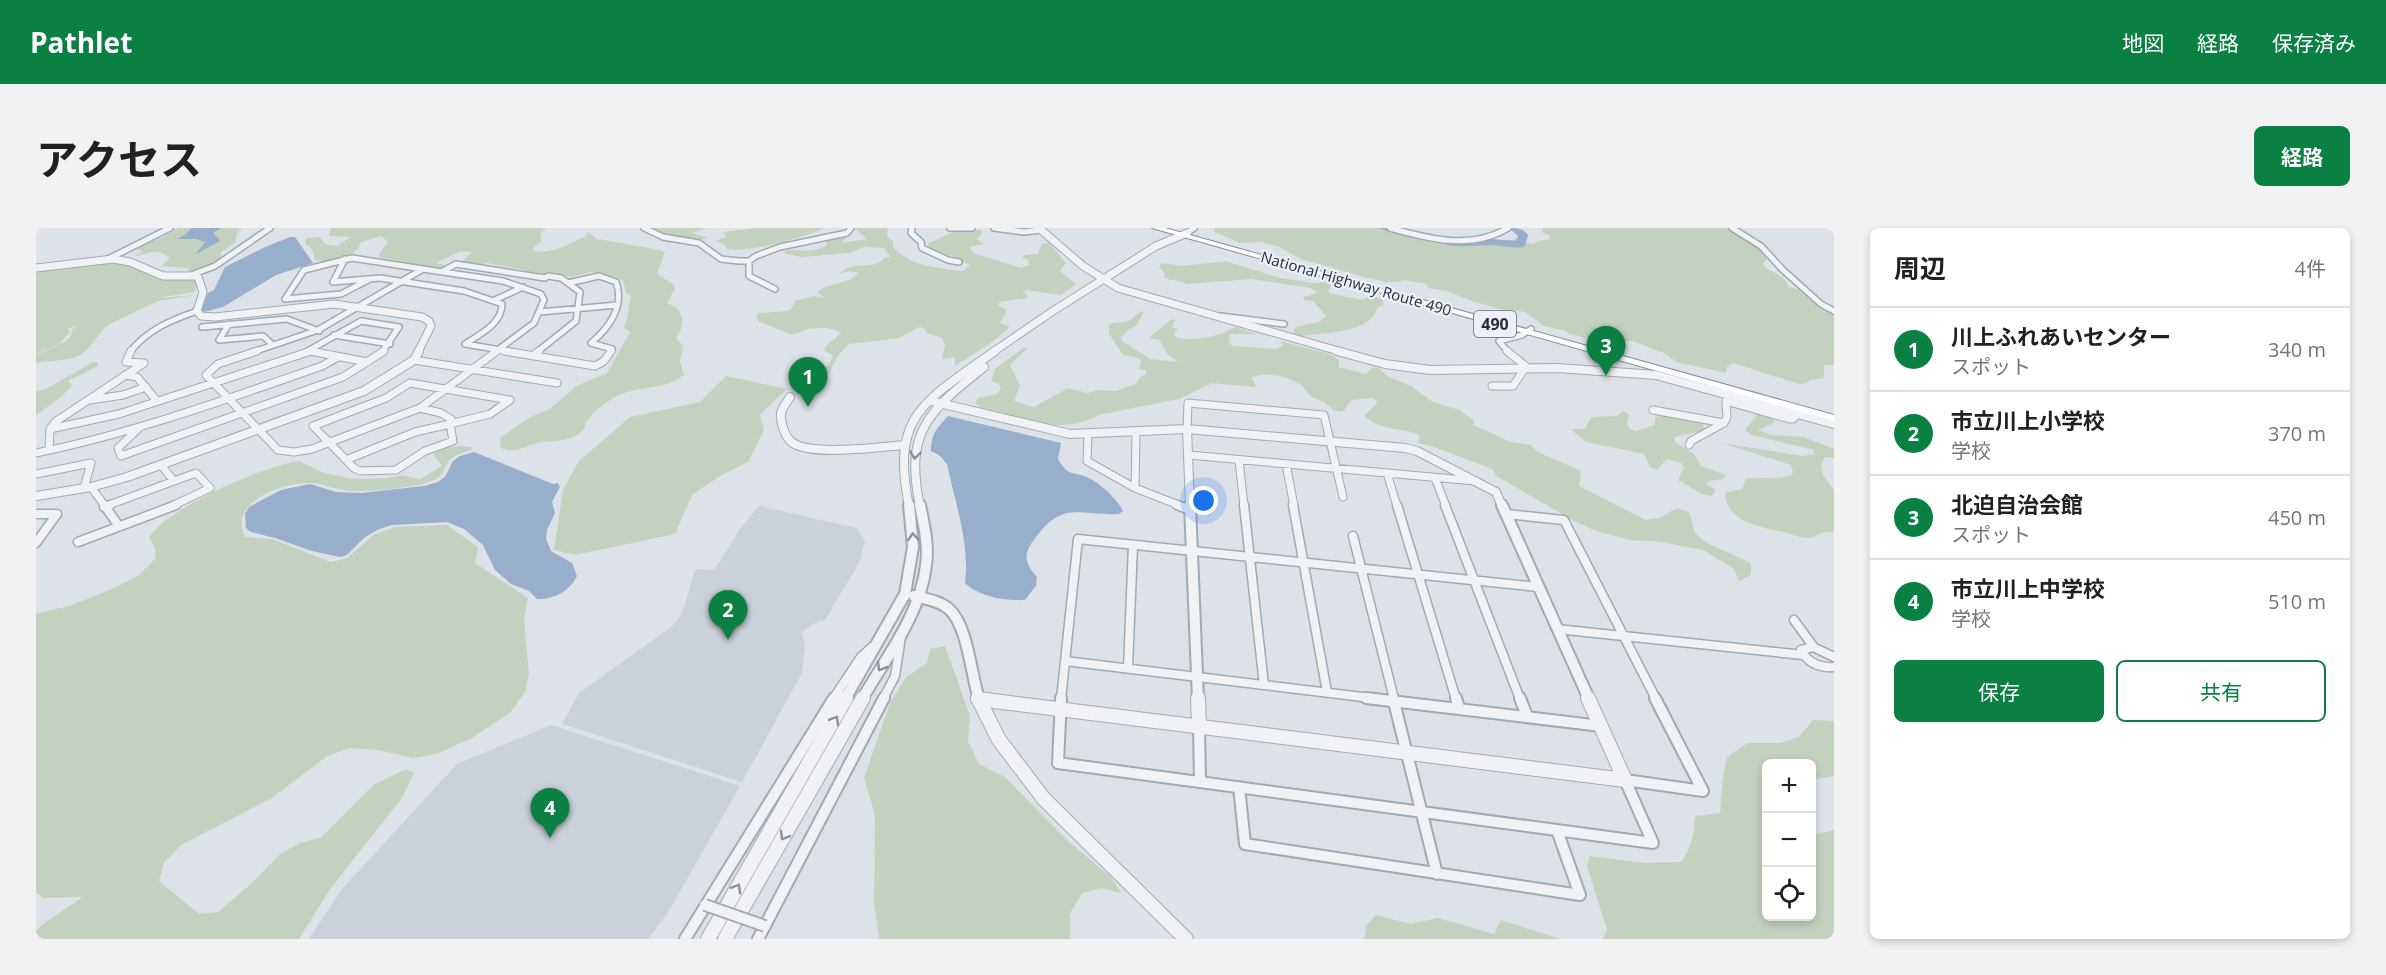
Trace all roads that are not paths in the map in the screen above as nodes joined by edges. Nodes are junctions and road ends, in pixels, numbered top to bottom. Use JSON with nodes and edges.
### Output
{"nodes":[{"id":1,"x":170,"y":228,"type":"edge"},
{"id":2,"x":270,"y":228,"type":"edge"},
{"id":3,"x":644,"y":228,"type":"edge"},
{"id":4,"x":851,"y":228,"type":"edge"},
{"id":5,"x":912,"y":228,"type":"edge"},
{"id":6,"x":950,"y":228,"type":"edge"},
{"id":7,"x":972,"y":228,"type":"edge"},
{"id":8,"x":994,"y":228,"type":"edge"},
{"id":9,"x":1156,"y":228,"type":"edge"},
{"id":10,"x":1390,"y":228,"type":"edge"},
{"id":11,"x":1508,"y":228,"type":"edge"},
{"id":12,"x":1732,"y":228,"type":"edge"},
{"id":13,"x":1040,"y":229,"type":"edge"},
{"id":14,"x":1183,"y":232,"type":"edge"},
{"id":15,"x":345,"y":259,"type":"junction"},
{"id":16,"x":106,"y":260,"type":"junction"},
{"id":17,"x":749,"y":261,"type":"junction"},
{"id":18,"x":959,"y":261,"type":"dead end"},
{"id":19,"x":36,"y":268,"type":"edge"},
{"id":20,"x":424,"y":268,"type":"junction"},
{"id":21,"x":442,"y":271,"type":"junction"},
{"id":22,"x":191,"y":275,"type":"junction"},
{"id":23,"x":368,"y":279,"type":"junction"},
{"id":24,"x":402,"y":281,"type":"junction"},
{"id":25,"x":1106,"y":282,"type":"junction"},
{"id":26,"x":568,"y":283,"type":"junction"},
{"id":27,"x":523,"y":287,"type":"junction"},
{"id":28,"x":775,"y":289,"type":"dead end"},
{"id":29,"x":495,"y":300,"type":"junction"},
{"id":30,"x":617,"y":305,"type":"junction"},
{"id":31,"x":359,"y":307,"type":"junction"},
{"id":32,"x":578,"y":308,"type":"junction"},
{"id":33,"x":1834,"y":310,"type":"edge"},
{"id":34,"x":197,"y":311,"type":"junction"},
{"id":35,"x":540,"y":312,"type":"junction"},
{"id":36,"x":1212,"y":316,"type":"junction"},
{"id":37,"x":229,"y":324,"type":"junction"},
{"id":38,"x":1284,"y":324,"type":"dead end"},
{"id":39,"x":202,"y":327,"type":"dead end"},
{"id":40,"x":318,"y":330,"type":"junction"},
{"id":41,"x":1529,"y":331,"type":"junction"},
{"id":42,"x":336,"y":336,"type":"junction"},
{"id":43,"x":390,"y":344,"type":"junction"},
{"id":44,"x":273,"y":345,"type":"junction"},
{"id":45,"x":499,"y":350,"type":"junction"},
{"id":46,"x":310,"y":351,"type":"junction"},
{"id":47,"x":534,"y":355,"type":"junction"},
{"id":48,"x":338,"y":357,"type":"junction"},
{"id":49,"x":414,"y":360,"type":"junction"},
{"id":50,"x":367,"y":362,"type":"junction"},
{"id":51,"x":1525,"y":368,"type":"junction"},
{"id":52,"x":473,"y":369,"type":"junction"},
{"id":53,"x":125,"y":375,"type":"junction"},
{"id":54,"x":213,"y":383,"type":"junction"},
{"id":55,"x":557,"y":383,"type":"dead end"},
{"id":56,"x":1492,"y":386,"type":"dead end"},
{"id":57,"x":146,"y":387,"type":"junction"},
{"id":58,"x":446,"y":389,"type":"junction"},
{"id":59,"x":790,"y":397,"type":"dead end"},
{"id":60,"x":228,"y":398,"type":"junction"},
{"id":61,"x":90,"y":400,"type":"junction"},
{"id":62,"x":157,"y":401,"type":"junction"},
{"id":63,"x":929,"y":401,"type":"junction"},
{"id":64,"x":940,"y":404,"type":"junction"},
{"id":65,"x":420,"y":408,"type":"junction"},
{"id":66,"x":1653,"y":410,"type":"dead end"},
{"id":67,"x":241,"y":413,"type":"junction"},
{"id":68,"x":1798,"y":414,"type":"junction"},
{"id":69,"x":1834,"y":416,"type":"edge"},
{"id":70,"x":1724,"y":423,"type":"junction"},
{"id":71,"x":450,"y":424,"type":"junction"},
{"id":72,"x":1834,"y":424,"type":"edge"},
{"id":73,"x":139,"y":428,"type":"junction"},
{"id":74,"x":50,"y":429,"type":"junction"},
{"id":75,"x":1187,"y":429,"type":"junction"},
{"id":76,"x":259,"y":430,"type":"junction"},
{"id":77,"x":1136,"y":432,"type":"junction"},
{"id":78,"x":1088,"y":435,"type":"junction"},
{"id":79,"x":1331,"y":441,"type":"junction"},
{"id":80,"x":329,"y":444,"type":"junction"},
{"id":81,"x":904,"y":445,"type":"junction"},
{"id":82,"x":1689,"y":445,"type":"dead end"},
{"id":83,"x":49,"y":450,"type":"junction"},
{"id":84,"x":36,"y":453,"type":"edge"},
{"id":85,"x":1189,"y":455,"type":"junction"},
{"id":86,"x":346,"y":460,"type":"junction"},
{"id":87,"x":1239,"y":460,"type":"junction"},
{"id":88,"x":1286,"y":464,"type":"junction"},
{"id":89,"x":161,"y":465,"type":"junction"},
{"id":90,"x":1337,"y":469,"type":"junction"},
{"id":91,"x":1387,"y":473,"type":"junction"},
{"id":92,"x":36,"y":474,"type":"edge"},
{"id":93,"x":1435,"y":478,"type":"junction"},
{"id":94,"x":174,"y":481,"type":"junction"},
{"id":95,"x":1476,"y":481,"type":"junction"},
{"id":96,"x":87,"y":488,"type":"junction"},
{"id":97,"x":1135,"y":488,"type":"junction"},
{"id":98,"x":36,"y":496,"type":"edge"},
{"id":99,"x":1343,"y":497,"type":"dead end"},
{"id":100,"x":104,"y":507,"type":"junction"},
{"id":101,"x":1190,"y":510,"type":"junction"},
{"id":102,"x":36,"y":514,"type":"edge"},
{"id":103,"x":1506,"y":514,"type":"junction"},
{"id":104,"x":119,"y":526,"type":"junction"},
{"id":105,"x":1353,"y":536,"type":"dead end"},
{"id":106,"x":78,"y":542,"type":"dead end"},
{"id":107,"x":36,"y":543,"type":"edge"},
{"id":108,"x":1132,"y":545,"type":"junction"},
{"id":109,"x":1192,"y":551,"type":"junction"},
{"id":110,"x":1250,"y":557,"type":"junction"},
{"id":111,"x":1304,"y":563,"type":"junction"},
{"id":112,"x":1361,"y":569,"type":"junction"},
{"id":113,"x":1419,"y":575,"type":"junction"},
{"id":114,"x":1477,"y":581,"type":"junction"},
{"id":115,"x":1539,"y":587,"type":"junction"},
{"id":116,"x":905,"y":594,"type":"junction"},
{"id":117,"x":919,"y":597,"type":"junction"},
{"id":118,"x":1794,"y":620,"type":"dead end"},
{"id":119,"x":1557,"y":629,"type":"junction"},
{"id":120,"x":902,"y":630,"type":"junction"},
{"id":121,"x":1624,"y":636,"type":"junction"},
{"id":122,"x":880,"y":641,"type":"junction"},
{"id":123,"x":1813,"y":646,"type":"junction"},
{"id":124,"x":1803,"y":655,"type":"junction"},
{"id":125,"x":1834,"y":657,"type":"edge"},
{"id":126,"x":1065,"y":661,"type":"junction"},
{"id":127,"x":1128,"y":668,"type":"junction"},
{"id":128,"x":1832,"y":670,"type":"edge"},
{"id":129,"x":1197,"y":677,"type":"junction"},
{"id":130,"x":1264,"y":685,"type":"junction"},
{"id":131,"x":1327,"y":692,"type":"junction"},
{"id":132,"x":978,"y":699,"type":"junction"},
{"id":133,"x":1394,"y":700,"type":"junction"},
{"id":134,"x":1459,"y":708,"type":"junction"},
{"id":135,"x":1060,"y":709,"type":"junction"},
{"id":136,"x":1527,"y":716,"type":"junction"},
{"id":137,"x":1199,"y":726,"type":"junction"},
{"id":138,"x":1601,"y":726,"type":"junction"},
{"id":139,"x":1405,"y":752,"type":"junction"},
{"id":140,"x":1625,"y":780,"type":"junction"},
{"id":141,"x":1200,"y":782,"type":"junction"},
{"id":142,"x":1239,"y":787,"type":"junction"},
{"id":143,"x":1420,"y":812,"type":"junction"},
{"id":144,"x":1557,"y":830,"type":"junction"},
{"id":145,"x":1437,"y":874,"type":"junction"},
{"id":146,"x":705,"y":906,"type":"junction"},
{"id":147,"x":765,"y":926,"type":"junction"},
{"id":148,"x":685,"y":939,"type":"edge"},
{"id":149,"x":708,"y":939,"type":"edge"},
{"id":150,"x":725,"y":939,"type":"edge"},
{"id":151,"x":758,"y":939,"type":"edge"},
{"id":152,"x":1186,"y":939,"type":"edge"}],
"edges":[{"from":1,"to":16,"type":"street"},
{"from":2,"to":22,"type":"street"},
{"from":3,"to":17,"type":"street"},
{"from":4,"to":17,"type":"street"},
{"from":5,"to":18,"type":"street"},
{"from":6,"to":7,"type":"street"},
{"from":8,"to":13,"type":"street"},
{"from":9,"to":14,"type":"highway","name":"National Highway Route 490","number":"490"},
{"from":10,"to":11,"type":"street"},
{"from":12,"to":33,"type":"street"},
{"from":13,"to":25,"type":"street"},
{"from":14,"to":25,"type":"street"},
{"from":14,"to":41,"type":"highway","name":"National Highway Route 490","number":"490"},
{"from":15,"to":20,"type":"street"},
{"from":15,"to":23,"type":"street"},
{"from":15,"to":23,"type":"street"},
{"from":16,"to":19,"type":"street"},
{"from":16,"to":22,"type":"street"},
{"from":17,"to":28,"type":"street"},
{"from":20,"to":21,"type":"street"},
{"from":20,"to":24,"type":"street"},
{"from":21,"to":26,"type":"street"},
{"from":21,"to":27,"type":"street"},
{"from":22,"to":34,"type":"street"},
{"from":23,"to":24,"type":"street"},
{"from":24,"to":29,"type":"street"},
{"from":24,"to":31,"type":"street"},
{"from":25,"to":36,"type":"street"},
{"from":25,"to":63,"type":"street"},
{"from":25,"to":64,"type":"street"},
{"from":26,"to":30,"type":"street"},
{"from":26,"to":32,"type":"street"},
{"from":27,"to":29,"type":"street"},
{"from":27,"to":35,"type":"street"},
{"from":29,"to":45,"type":"street"},
{"from":30,"to":32,"type":"street"},
{"from":30,"to":47,"type":"street"},
{"from":31,"to":34,"type":"street"},
{"from":31,"to":40,"type":"street"},
{"from":31,"to":49,"type":"street"},
{"from":32,"to":35,"type":"street"},
{"from":32,"to":47,"type":"street"},
{"from":34,"to":53,"type":"street"},
{"from":35,"to":45,"type":"street"},
{"from":36,"to":38,"type":"street"},
{"from":36,"to":51,"type":"street"},
{"from":37,"to":39,"type":"street"},
{"from":37,"to":40,"type":"street"},
{"from":37,"to":44,"type":"street"},
{"from":40,"to":42,"type":"street"},
{"from":40,"to":44,"type":"street"},
{"from":41,"to":51,"type":"street"},
{"from":41,"to":69,"type":"highway","name":"National Highway Route 490","number":"490"},
{"from":42,"to":43,"type":"street"},
{"from":42,"to":43,"type":"street"},
{"from":42,"to":46,"type":"street"},
{"from":43,"to":50,"type":"street"},
{"from":44,"to":54,"type":"street"},
{"from":45,"to":47,"type":"street"},
{"from":45,"to":52,"type":"street"},
{"from":46,"to":48,"type":"street"},
{"from":46,"to":54,"type":"street"},
{"from":48,"to":50,"type":"street"},
{"from":48,"to":60,"type":"street"},
{"from":49,"to":52,"type":"street"},
{"from":49,"to":76,"type":"street"},
{"from":50,"to":67,"type":"street"},
{"from":51,"to":56,"type":"street"},
{"from":51,"to":68,"type":"street"},
{"from":52,"to":55,"type":"street"},
{"from":52,"to":58,"type":"street"},
{"from":53,"to":57,"type":"street"},
{"from":53,"to":61,"type":"street"},
{"from":54,"to":60,"type":"street"},
{"from":54,"to":62,"type":"street"},
{"from":57,"to":61,"type":"street"},
{"from":57,"to":62,"type":"street"},
{"from":58,"to":65,"type":"street"},
{"from":58,"to":71,"type":"street"},
{"from":58,"to":80,"type":"street"},
{"from":59,"to":81,"type":"street"},
{"from":60,"to":67,"type":"street"},
{"from":60,"to":73,"type":"street"},
{"from":61,"to":74,"type":"street"},
{"from":62,"to":74,"type":"street"},
{"from":63,"to":64,"type":"street"},
{"from":63,"to":81,"type":"street"},
{"from":64,"to":78,"type":"street"},
{"from":64,"to":117,"type":"street","one_way":true},
{"from":65,"to":71,"type":"street"},
{"from":65,"to":80,"type":"street"},
{"from":66,"to":70,"type":"street"},
{"from":67,"to":73,"type":"street"},
{"from":67,"to":76,"type":"street"},
{"from":68,"to":70,"type":"street"},
{"from":68,"to":72,"type":"street"},
{"from":70,"to":82,"type":"street"},
{"from":71,"to":86,"type":"street"},
{"from":71,"to":86,"type":"street"},
{"from":73,"to":83,"type":"street"},
{"from":74,"to":83,"type":"street"},
{"from":75,"to":77,"type":"street"},
{"from":75,"to":79,"type":"street"},
{"from":75,"to":79,"type":"street"},
{"from":75,"to":85,"type":"street"},
{"from":76,"to":80,"type":"street"},
{"from":76,"to":89,"type":"street"},
{"from":77,"to":78,"type":"street"},
{"from":77,"to":97,"type":"street"},
{"from":78,"to":97,"type":"street"},
{"from":79,"to":90,"type":"street"},
{"from":79,"to":95,"type":"street"},
{"from":80,"to":86,"type":"street"},
{"from":116,"to":81,"type":"street","one_way":true},
{"from":83,"to":84,"type":"street"},
{"from":85,"to":87,"type":"street"},
{"from":85,"to":101,"type":"street"},
{"from":87,"to":88,"type":"street"},
{"from":87,"to":110,"type":"street"},
{"from":88,"to":90,"type":"street"},
{"from":88,"to":111,"type":"street"},
{"from":89,"to":94,"type":"street"},
{"from":89,"to":96,"type":"street"},
{"from":90,"to":91,"type":"street"},
{"from":90,"to":99,"type":"street"},
{"from":91,"to":93,"type":"street"},
{"from":91,"to":113,"type":"street"},
{"from":92,"to":96,"type":"street"},
{"from":93,"to":95,"type":"street"},
{"from":93,"to":114,"type":"street"},
{"from":94,"to":100,"type":"street"},
{"from":94,"to":104,"type":"street"},
{"from":95,"to":103,"type":"street"},
{"from":96,"to":98,"type":"street"},
{"from":96,"to":100,"type":"street"},
{"from":97,"to":101,"type":"street"},
{"from":100,"to":104,"type":"street"},
{"from":101,"to":109,"type":"street"},
{"from":102,"to":107,"type":"street"},
{"from":103,"to":115,"type":"street"},
{"from":103,"to":121,"type":"street"},
{"from":104,"to":106,"type":"street"},
{"from":105,"to":112,"type":"street"},
{"from":108,"to":109,"type":"street"},
{"from":108,"to":126,"type":"street"},
{"from":108,"to":127,"type":"street"},
{"from":109,"to":110,"type":"street"},
{"from":109,"to":129,"type":"street"},
{"from":110,"to":111,"type":"street"},
{"from":110,"to":130,"type":"street"},
{"from":111,"to":112,"type":"street"},
{"from":111,"to":131,"type":"street"},
{"from":112,"to":113,"type":"street"},
{"from":112,"to":133,"type":"street"},
{"from":113,"to":114,"type":"street"},
{"from":113,"to":134,"type":"street"},
{"from":114,"to":115,"type":"street"},
{"from":114,"to":136,"type":"street"},
{"from":115,"to":119,"type":"street"},
{"from":116,"to":117,"type":"street"},
{"from":116,"to":122,"type":"street"},
{"from":117,"to":120,"type":"street"},
{"from":117,"to":132,"type":"street"},
{"from":118,"to":123,"type":"street"},
{"from":119,"to":121,"type":"street"},
{"from":119,"to":138,"type":"street"},
{"from":120,"to":147,"type":"street"},
{"from":120,"to":150,"type":"street","one_way":true},
{"from":121,"to":124,"type":"street"},
{"from":121,"to":140,"type":"street"},
{"from":122,"to":146,"type":"street"},
{"from":149,"to":122,"type":"street","one_way":true},
{"from":123,"to":124,"type":"street"},
{"from":123,"to":125,"type":"street"},
{"from":124,"to":128,"type":"street"},
{"from":126,"to":127,"type":"street"},
{"from":126,"to":135,"type":"street"},
{"from":127,"to":129,"type":"street"},
{"from":129,"to":130,"type":"street"},
{"from":129,"to":137,"type":"street"},
{"from":130,"to":131,"type":"street"},
{"from":131,"to":133,"type":"street"},
{"from":132,"to":135,"type":"street"},
{"from":132,"to":152,"type":"street"},
{"from":133,"to":134,"type":"street"},
{"from":133,"to":139,"type":"street"},
{"from":134,"to":136,"type":"street"},
{"from":135,"to":137,"type":"street"},
{"from":135,"to":141,"type":"street"},
{"from":136,"to":138,"type":"street"},
{"from":137,"to":139,"type":"street"},
{"from":137,"to":141,"type":"street"},
{"from":138,"to":140,"type":"street"},
{"from":139,"to":140,"type":"street"},
{"from":139,"to":143,"type":"street"},
{"from":140,"to":144,"type":"street"},
{"from":141,"to":142,"type":"street"},
{"from":142,"to":143,"type":"street"},
{"from":142,"to":145,"type":"street"},
{"from":143,"to":144,"type":"street"},
{"from":143,"to":145,"type":"street"},
{"from":144,"to":145,"type":"street"},
{"from":146,"to":147,"type":"street","bridge":true},
{"from":146,"to":148,"type":"street"},
{"from":147,"to":151,"type":"street"}]}
